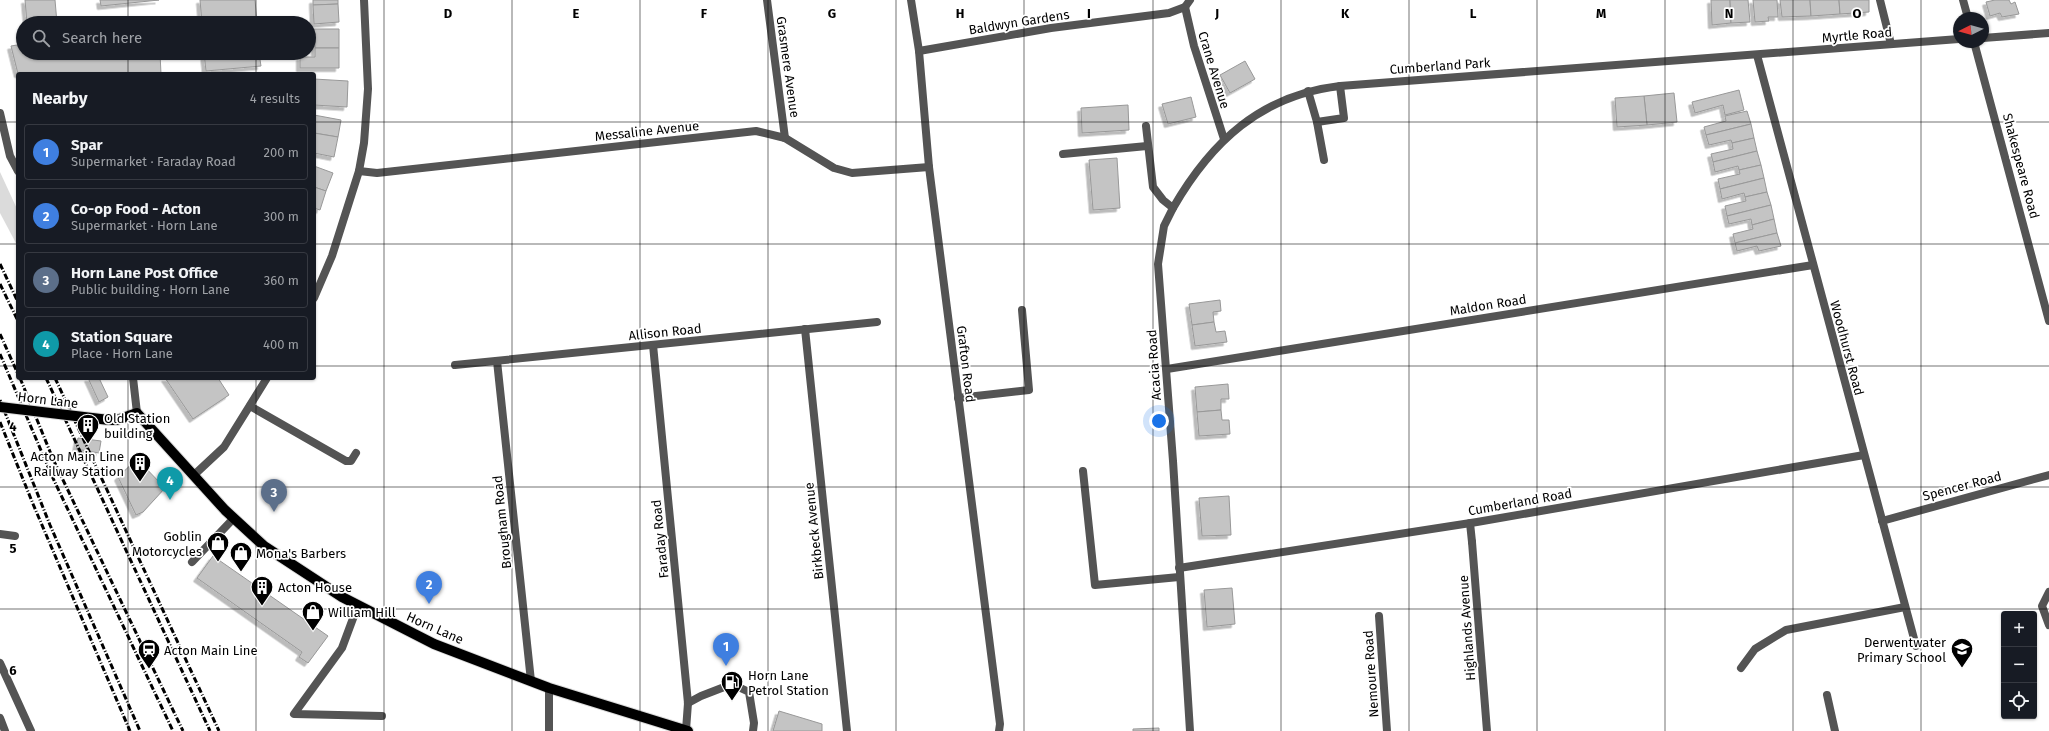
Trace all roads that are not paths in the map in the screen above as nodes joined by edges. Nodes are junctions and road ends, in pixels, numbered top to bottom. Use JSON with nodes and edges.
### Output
{"nodes":[{"id":1,"x":364,"y":0,"type":"edge"},
{"id":2,"x":767,"y":0,"type":"edge"},
{"id":3,"x":911,"y":0,"type":"edge"},
{"id":4,"x":1190,"y":0,"type":"edge"},
{"id":5,"x":1880,"y":0,"type":"edge"},
{"id":6,"x":1963,"y":0,"type":"edge"},
{"id":7,"x":1185,"y":7,"type":"junction"},
{"id":8,"x":1966,"y":12,"type":"edge"},
{"id":9,"x":2049,"y":33,"type":"edge"},
{"id":10,"x":1989,"y":38,"type":"edge"},
{"id":11,"x":1953,"y":39,"type":"edge"},
{"id":12,"x":1891,"y":44,"type":"junction"},
{"id":13,"x":1976,"y":48,"type":"edge"},
{"id":14,"x":919,"y":51,"type":"junction"},
{"id":15,"x":1757,"y":55,"type":"junction"},
{"id":16,"x":1340,"y":86,"type":"junction"},
{"id":17,"x":1308,"y":91,"type":"junction"},
{"id":18,"x":0,"y":113,"type":"edge"},
{"id":19,"x":1317,"y":122,"type":"junction"},
{"id":20,"x":1146,"y":126,"type":"dead end"},
{"id":21,"x":785,"y":138,"type":"junction"},
{"id":22,"x":1224,"y":139,"type":"junction"},
{"id":23,"x":1147,"y":146,"type":"junction"},
{"id":24,"x":1063,"y":154,"type":"dead end"},
{"id":25,"x":1324,"y":160,"type":"dead end"},
{"id":26,"x":929,"y":166,"type":"junction"},
{"id":27,"x":16,"y":167,"type":"edge"},
{"id":28,"x":358,"y":171,"type":"junction"},
{"id":29,"x":1173,"y":208,"type":"junction"},
{"id":30,"x":1813,"y":265,"type":"junction"},
{"id":31,"x":316,"y":293,"type":"edge"},
{"id":32,"x":1022,"y":310,"type":"dead end"},
{"id":33,"x":2049,"y":321,"type":"edge"},
{"id":34,"x":878,"y":322,"type":"dead end"},
{"id":35,"x":805,"y":329,"type":"junction"},
{"id":36,"x":653,"y":345,"type":"junction"},
{"id":37,"x":497,"y":361,"type":"junction"},
{"id":38,"x":455,"y":365,"type":"dead end"},
{"id":39,"x":1167,"y":369,"type":"junction"},
{"id":40,"x":133,"y":380,"type":"edge"},
{"id":41,"x":266,"y":380,"type":"edge"},
{"id":42,"x":958,"y":398,"type":"junction"},
{"id":43,"x":250,"y":406,"type":"junction"},
{"id":44,"x":0,"y":407,"type":"edge"},
{"id":45,"x":137,"y":413,"type":"junction"},
{"id":46,"x":356,"y":453,"type":"dead end"},
{"id":47,"x":1864,"y":455,"type":"junction"},
{"id":48,"x":1083,"y":471,"type":"dead end"},
{"id":49,"x":194,"y":475,"type":"junction"},
{"id":50,"x":2049,"y":475,"type":"edge"},
{"id":51,"x":234,"y":518,"type":"junction"},
{"id":52,"x":1882,"y":521,"type":"junction"},
{"id":53,"x":1470,"y":523,"type":"junction"},
{"id":54,"x":0,"y":534,"type":"edge"},
{"id":55,"x":15,"y":536,"type":"dead end"},
{"id":56,"x":192,"y":562,"type":"dead end"},
{"id":57,"x":1179,"y":568,"type":"junction"},
{"id":58,"x":1180,"y":577,"type":"junction"},
{"id":59,"x":2049,"y":592,"type":"edge"},
{"id":60,"x":358,"y":605,"type":"junction"},
{"id":61,"x":1905,"y":607,"type":"junction"},
{"id":62,"x":1379,"y":616,"type":"dead end"},
{"id":63,"x":2049,"y":625,"type":"edge"},
{"id":64,"x":1916,"y":646,"type":"dead end"},
{"id":65,"x":0,"y":662,"type":"edge"},
{"id":66,"x":1741,"y":668,"type":"dead end"},
{"id":67,"x":531,"y":681,"type":"junction"},
{"id":68,"x":549,"y":688,"type":"junction"},
{"id":69,"x":1827,"y":695,"type":"dead end"},
{"id":70,"x":688,"y":703,"type":"junction"},
{"id":71,"x":382,"y":716,"type":"dead end"},
{"id":72,"x":0,"y":718,"type":"edge"},
{"id":73,"x":5,"y":731,"type":"edge"},
{"id":74,"x":31,"y":731,"type":"edge"},
{"id":75,"x":549,"y":731,"type":"edge"},
{"id":76,"x":687,"y":731,"type":"edge"},
{"id":77,"x":753,"y":731,"type":"edge"},
{"id":78,"x":847,"y":731,"type":"edge"},
{"id":79,"x":999,"y":731,"type":"edge"},
{"id":80,"x":1190,"y":731,"type":"edge"},
{"id":81,"x":1387,"y":731,"type":"edge"},
{"id":82,"x":1487,"y":731,"type":"edge"},
{"id":83,"x":1835,"y":731,"type":"edge"}],
"edges":[{"from":1,"to":28,"type":"street"},
{"from":2,"to":21,"type":"street","name":"Grasmere Avenue"},
{"from":3,"to":14,"type":"street","name":"Grafton Road"},
{"from":4,"to":7,"type":"street"},
{"from":5,"to":12,"type":"street"},
{"from":6,"to":8,"type":"street"},
{"from":7,"to":14,"type":"street","name":"Baldwyn Gardens"},
{"from":7,"to":22,"type":"street","name":"Crane Avenue"},
{"from":9,"to":10,"type":"street"},
{"from":11,"to":12,"type":"street","name":"Myrtle Road"},
{"from":12,"to":15,"type":"street","name":"Myrtle Road"},
{"from":13,"to":33,"type":"street","name":"Shakespeare Road"},
{"from":14,"to":26,"type":"street","name":"Grafton Road"},
{"from":15,"to":16,"type":"street","name":"Cumberland Park"},
{"from":15,"to":30,"type":"street","name":"Woodhurst Road"},
{"from":16,"to":17,"type":"street","name":"Cumberland Park"},
{"from":16,"to":19,"type":"street"},
{"from":17,"to":19,"type":"street"},
{"from":17,"to":22,"type":"street","name":"Cumberland Park"},
{"from":18,"to":27,"type":"street"},
{"from":19,"to":25,"type":"street"},
{"from":20,"to":23,"type":"street"},
{"from":21,"to":26,"type":"street","name":"Messaline Avenue"},
{"from":21,"to":28,"type":"street","name":"Messaline Avenue"},
{"from":22,"to":29,"type":"street","name":"Cumberland Park"},
{"from":23,"to":24,"type":"street"},
{"from":23,"to":29,"type":"street"},
{"from":26,"to":42,"type":"street","name":"Grafton Road"},
{"from":28,"to":31,"type":"street"},
{"from":29,"to":39,"type":"street","name":"Acacia Road"},
{"from":30,"to":39,"type":"street","name":"Maldon Road"},
{"from":30,"to":47,"type":"street","name":"Woodhurst Road"},
{"from":32,"to":42,"type":"street"},
{"from":34,"to":35,"type":"street","name":"Allison Road"},
{"from":35,"to":36,"type":"street","name":"Allison Road"},
{"from":35,"to":78,"type":"street","name":"Birkbeck Avenue"},
{"from":36,"to":37,"type":"street","name":"Allison Road"},
{"from":36,"to":70,"type":"street","name":"Faraday Road"},
{"from":37,"to":38,"type":"street","name":"Allison Road"},
{"from":37,"to":67,"type":"street","name":"Brougham Road"},
{"from":39,"to":57,"type":"street","name":"Acacia Road"},
{"from":40,"to":45,"type":"street"},
{"from":41,"to":43,"type":"street"},
{"from":42,"to":79,"type":"street","name":"Grafton Road"},
{"from":43,"to":46,"type":"street"},
{"from":43,"to":49,"type":"street"},
{"from":44,"to":45,"type":"main road","name":"Horn Lane","bridge":true},
{"from":45,"to":49,"type":"main road","name":"Horn Lane"},
{"from":47,"to":52,"type":"street","name":"Woodhurst Road"},
{"from":47,"to":53,"type":"street","name":"Cumberland Road"},
{"from":48,"to":58,"type":"street"},
{"from":49,"to":51,"type":"main road","name":"Horn Lane"},
{"from":50,"to":52,"type":"street","name":"Spencer Road"},
{"from":51,"to":56,"type":"street"},
{"from":51,"to":60,"type":"main road","name":"Horn Lane"},
{"from":52,"to":61,"type":"street","name":"Woodhurst Road"},
{"from":53,"to":57,"type":"street","name":"Cumberland Road"},
{"from":53,"to":82,"type":"street","name":"Highlands Avenue"},
{"from":54,"to":55,"type":"street"},
{"from":57,"to":58,"type":"street","name":"Acacia Road"},
{"from":58,"to":80,"type":"street","name":"Acacia Road"},
{"from":59,"to":63,"type":"street"},
{"from":60,"to":67,"type":"main road","name":"Horn Lane"},
{"from":60,"to":71,"type":"street"},
{"from":61,"to":64,"type":"street","name":"Woodhurst Road"},
{"from":61,"to":66,"type":"street"},
{"from":62,"to":81,"type":"street","name":"Nemoure Road"},
{"from":65,"to":74,"type":"street"},
{"from":67,"to":68,"type":"main road","name":"Horn Lane"},
{"from":68,"to":75,"type":"street"},
{"from":68,"to":76,"type":"main road","name":"Horn Lane"},
{"from":69,"to":83,"type":"street"},
{"from":70,"to":76,"type":"street","name":"Faraday Road"},
{"from":70,"to":77,"type":"street"},
{"from":72,"to":73,"type":"street"}]}
